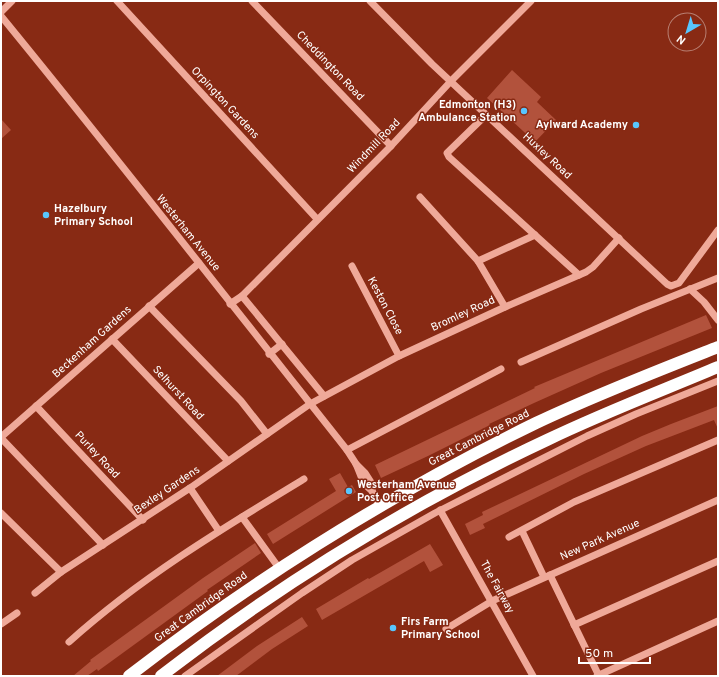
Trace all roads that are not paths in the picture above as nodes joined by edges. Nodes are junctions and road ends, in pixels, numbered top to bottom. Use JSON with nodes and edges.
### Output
{"nodes":[{"id":1,"x":12,"y":1,"type":"edge"},
{"id":2,"x":117,"y":1,"type":"edge"},
{"id":3,"x":252,"y":1,"type":"edge"},
{"id":4,"x":370,"y":1,"type":"edge"},
{"id":5,"x":527,"y":2,"type":"edge"},
{"id":6,"x":1,"y":12,"type":"edge"},
{"id":7,"x":1,"y":16,"type":"edge"},
{"id":8,"x":451,"y":81,"type":"junction"},
{"id":9,"x":486,"y":114,"type":"junction"},
{"id":10,"x":391,"y":146,"type":"junction"},
{"id":11,"x":420,"y":196,"type":"dead end"},
{"id":12,"x":317,"y":219,"type":"junction"},
{"id":13,"x":718,"y":230,"type":"edge"},
{"id":14,"x":535,"y":235,"type":"junction"},
{"id":15,"x":619,"y":238,"type":"junction"},
{"id":16,"x":478,"y":261,"type":"junction"},
{"id":17,"x":199,"y":263,"type":"junction"},
{"id":18,"x":352,"y":266,"type":"dead end"},
{"id":19,"x":579,"y":275,"type":"junction"},
{"id":20,"x":718,"y":278,"type":"edge"},
{"id":21,"x":690,"y":290,"type":"junction"},
{"id":22,"x":242,"y":296,"type":"junction"},
{"id":23,"x":230,"y":304,"type":"junction"},
{"id":24,"x":150,"y":306,"type":"junction"},
{"id":25,"x":505,"y":307,"type":"junction"},
{"id":26,"x":718,"y":320,"type":"edge"},
{"id":27,"x":112,"y":339,"type":"junction"},
{"id":28,"x":282,"y":344,"type":"junction"},
{"id":29,"x":718,"y":347,"type":"edge"},
{"id":30,"x":269,"y":354,"type":"junction"},
{"id":31,"x":399,"y":356,"type":"junction"},
{"id":32,"x":521,"y":362,"type":"dead end"},
{"id":33,"x":718,"y":367,"type":"edge"},
{"id":34,"x":501,"y":369,"type":"dead end"},
{"id":35,"x":718,"y":382,"type":"edge"},
{"id":36,"x":324,"y":396,"type":"junction"},
{"id":37,"x":310,"y":404,"type":"junction"},
{"id":38,"x":36,"y":406,"type":"junction"},
{"id":39,"x":267,"y":434,"type":"junction"},
{"id":40,"x":1,"y":437,"type":"edge"},
{"id":41,"x":718,"y":440,"type":"edge"},
{"id":42,"x":347,"y":450,"type":"junction"},
{"id":43,"x":228,"y":462,"type":"junction"},
{"id":44,"x":304,"y":479,"type":"dead end"},
{"id":45,"x":190,"y":488,"type":"junction"},
{"id":46,"x":718,"y":500,"type":"edge"},
{"id":47,"x":380,"y":506,"type":"junction"},
{"id":48,"x":440,"y":510,"type":"junction"},
{"id":49,"x":1,"y":513,"type":"edge"},
{"id":50,"x":242,"y":517,"type":"junction"},
{"id":51,"x":143,"y":520,"type":"junction"},
{"id":52,"x":219,"y":531,"type":"junction"},
{"id":53,"x":522,"y":531,"type":"junction"},
{"id":54,"x":509,"y":537,"type":"dead end"},
{"id":55,"x":103,"y":545,"type":"junction"},
{"id":56,"x":718,"y":561,"type":"edge"},
{"id":57,"x":279,"y":568,"type":"junction"},
{"id":58,"x":61,"y":572,"type":"junction"},
{"id":59,"x":547,"y":576,"type":"junction"},
{"id":60,"x":35,"y":593,"type":"dead end"},
{"id":61,"x":492,"y":601,"type":"junction"},
{"id":62,"x":17,"y":613,"type":"dead end"},
{"id":63,"x":718,"y":621,"type":"edge"},
{"id":64,"x":1,"y":624,"type":"edge"},
{"id":65,"x":574,"y":625,"type":"junction"},
{"id":66,"x":446,"y":630,"type":"dead end"},
{"id":67,"x":69,"y":642,"type":"dead end"},
{"id":68,"x":130,"y":676,"type":"edge"},
{"id":69,"x":161,"y":676,"type":"edge"},
{"id":70,"x":185,"y":676,"type":"edge"},
{"id":71,"x":533,"y":676,"type":"edge"},
{"id":72,"x":598,"y":676,"type":"edge"}],
"edges":[{"from":1,"to":6,"type":"street"},
{"from":2,"to":12,"type":"street","name":"Orpington Gardens"},
{"from":3,"to":10,"type":"street","name":"Cheddington Road"},
{"from":4,"to":8,"type":"street","name":"Huxley Road"},
{"from":5,"to":8,"type":"street","name":"Windmill Road"},
{"from":7,"to":17,"type":"street","name":"Westerham Avenue"},
{"from":8,"to":9,"type":"street","name":"Huxley Road"},
{"from":8,"to":10,"type":"street","name":"Windmill Road"},
{"from":9,"to":14,"type":"street"},
{"from":9,"to":15,"type":"street","name":"Huxley Road"},
{"from":10,"to":12,"type":"street","name":"Windmill Road"},
{"from":11,"to":16,"type":"street"},
{"from":12,"to":22,"type":"street","name":"Windmill Road"},
{"from":13,"to":15,"type":"street","name":"Huxley Road"},
{"from":14,"to":16,"type":"street"},
{"from":14,"to":19,"type":"street"},
{"from":15,"to":19,"type":"street","name":"Bromley Road"},
{"from":16,"to":25,"type":"street"},
{"from":17,"to":23,"type":"street","name":"Westerham Avenue"},
{"from":17,"to":24,"type":"street","name":"Beckenham Gardens"},
{"from":18,"to":31,"type":"street","name":"Keston Close"},
{"from":19,"to":25,"type":"street","name":"Bromley Road"},
{"from":20,"to":21,"type":"street"},
{"from":21,"to":26,"type":"street"},
{"from":21,"to":32,"type":"street"},
{"from":22,"to":23,"type":"street","name":"Windmill Road"},
{"from":22,"to":28,"type":"street"},
{"from":23,"to":30,"type":"street","name":"Westerham Avenue"},
{"from":24,"to":27,"type":"street","name":"Beckenham Gardens"},
{"from":24,"to":39,"type":"street"},
{"from":25,"to":31,"type":"street","name":"Bromley Road"},
{"from":27,"to":38,"type":"street","name":"Beckenham Gardens"},
{"from":27,"to":43,"type":"street","name":"Selhurst Road"},
{"from":28,"to":30,"type":"street"},
{"from":28,"to":36,"type":"street"},
{"from":29,"to":47,"type":"highway","name":"Great Cambridge Road"},
{"from":30,"to":37,"type":"street","name":"Westerham Avenue"},
{"from":31,"to":36,"type":"street","name":"Bromley Road"},
{"from":33,"to":69,"type":"highway"},
{"from":34,"to":42,"type":"street"},
{"from":35,"to":48,"type":"street"},
{"from":36,"to":37,"type":"street","name":"Bromley Road"},
{"from":37,"to":39,"type":"street","name":"Bexley Gardens"},
{"from":37,"to":42,"type":"street","name":"Westerham Avenue"},
{"from":38,"to":40,"type":"street","name":"Beckenham Gardens"},
{"from":38,"to":51,"type":"street","name":"Purley Road"},
{"from":39,"to":43,"type":"street","name":"Bexley Gardens"},
{"from":40,"to":55,"type":"street"},
{"from":41,"to":53,"type":"street"},
{"from":42,"to":47,"type":"street","name":"Westerham Avenue"},
{"from":43,"to":45,"type":"street","name":"Bexley Gardens"},
{"from":44,"to":50,"type":"street"},
{"from":45,"to":51,"type":"street","name":"Bexley Gardens"},
{"from":45,"to":52,"type":"street"},
{"from":46,"to":59,"type":"street","name":"New Park Avenue"},
{"from":47,"to":57,"type":"highway","name":"Great Cambridge Road"},
{"from":48,"to":61,"type":"street","name":"The Fairway"},
{"from":48,"to":70,"type":"street"},
{"from":49,"to":58,"type":"street"},
{"from":50,"to":52,"type":"street"},
{"from":50,"to":57,"type":"street"},
{"from":51,"to":55,"type":"street","name":"Bexley Gardens"},
{"from":52,"to":67,"type":"street"},
{"from":53,"to":54,"type":"street"},
{"from":53,"to":59,"type":"street"},
{"from":55,"to":58,"type":"street","name":"Bexley Gardens"},
{"from":56,"to":65,"type":"street"},
{"from":57,"to":68,"type":"highway","name":"Great Cambridge Road"},
{"from":58,"to":60,"type":"street","name":"Bexley Gardens"},
{"from":59,"to":61,"type":"street","name":"New Park Avenue"},
{"from":59,"to":65,"type":"street"},
{"from":61,"to":66,"type":"street","name":"New Park Avenue"},
{"from":61,"to":71,"type":"street","name":"The Fairway"},
{"from":62,"to":64,"type":"street"},
{"from":63,"to":72,"type":"street"},
{"from":65,"to":72,"type":"street"}]}
